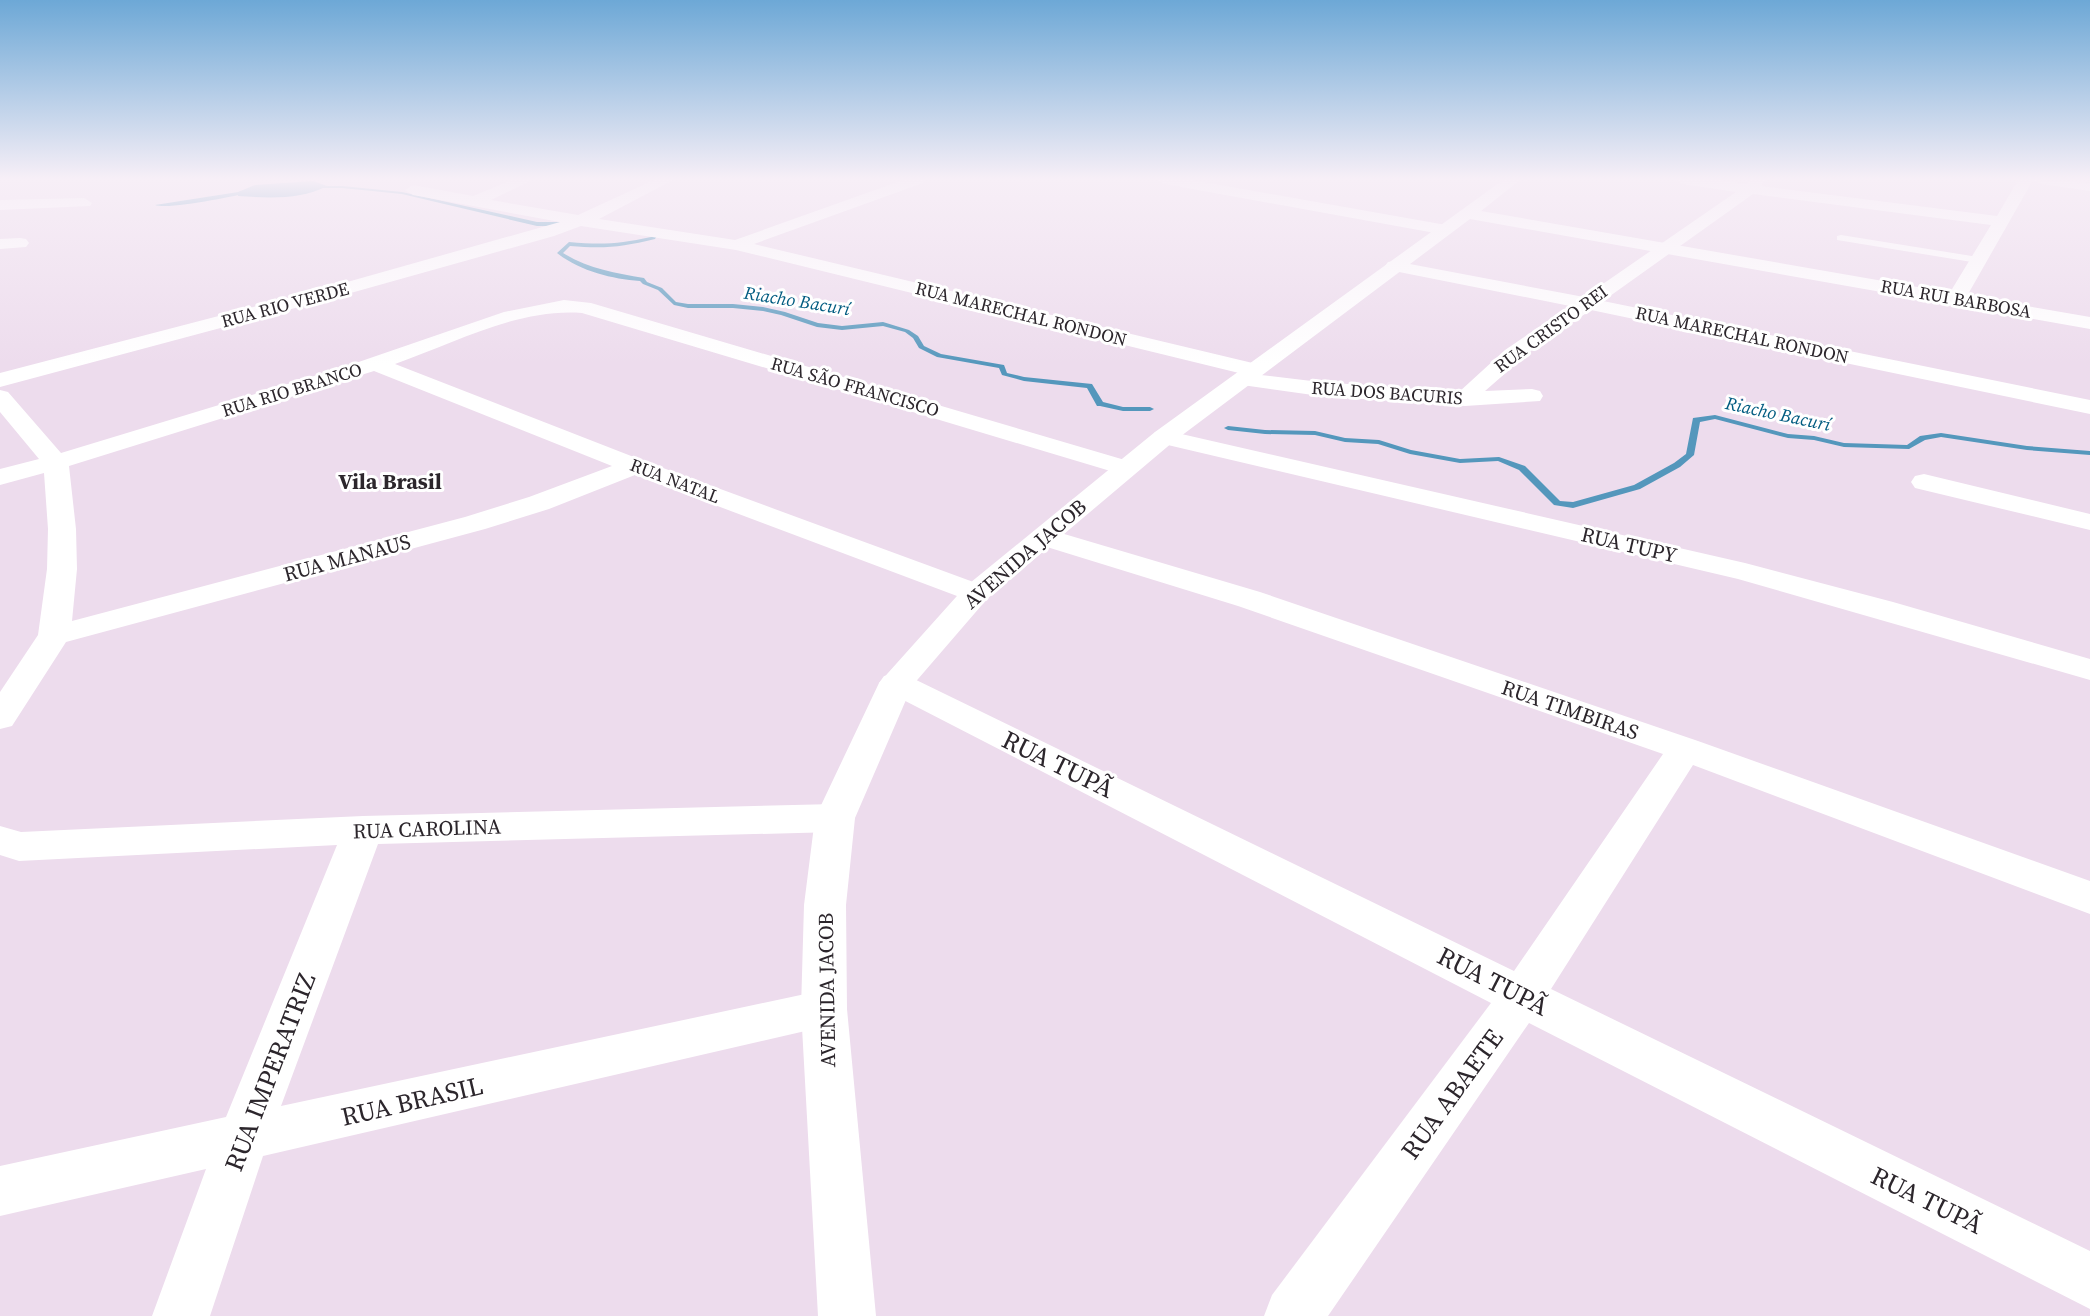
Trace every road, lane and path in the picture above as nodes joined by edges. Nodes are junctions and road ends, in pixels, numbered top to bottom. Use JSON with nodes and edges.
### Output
{"nodes":[{"id":1,"x":514,"y":241,"type":"edge"},
{"id":2,"x":713,"y":241,"type":"edge"},
{"id":3,"x":746,"y":241,"type":"edge"},
{"id":4,"x":1429,"y":241,"type":"edge"},
{"id":5,"x":1612,"y":241,"type":"edge"},
{"id":6,"x":1674,"y":241,"type":"edge"},
{"id":7,"x":1862,"y":241,"type":"edge"},
{"id":8,"x":1990,"y":241,"type":"edge"},
{"id":9,"x":21,"y":243,"type":"dead end"},
{"id":10,"x":0,"y":244,"type":"edge"},
{"id":11,"x":736,"y":245,"type":"junction"},
{"id":12,"x":1665,"y":248,"type":"junction"},
{"id":13,"x":1978,"y":260,"type":"junction"},
{"id":14,"x":1394,"y":266,"type":"junction"},
{"id":15,"x":1956,"y":299,"type":"junction"},
{"id":16,"x":1586,"y":303,"type":"junction"},
{"id":17,"x":584,"y":307,"type":"joint"},
{"id":18,"x":2090,"y":323,"type":"edge"},
{"id":19,"x":375,"y":364,"type":"junction"},
{"id":20,"x":1248,"y":375,"type":"junction"},
{"id":21,"x":0,"y":380,"type":"edge"},
{"id":22,"x":1532,"y":396,"type":"dead end"},
{"id":23,"x":0,"y":398,"type":"edge"},
{"id":24,"x":1466,"y":399,"type":"junction"},
{"id":25,"x":2090,"y":407,"type":"edge"},
{"id":26,"x":1164,"y":437,"type":"junction"},
{"id":27,"x":56,"y":463,"type":"junction"},
{"id":28,"x":635,"y":466,"type":"junction"},
{"id":29,"x":1126,"y":468,"type":"junction"},
{"id":30,"x":0,"y":477,"type":"edge"},
{"id":31,"x":1924,"y":482,"type":"dead end"},
{"id":32,"x":2090,"y":522,"type":"edge"},
{"id":33,"x":1044,"y":537,"type":"junction"},
{"id":34,"x":976,"y":593,"type":"junction"},
{"id":35,"x":54,"y":635,"type":"junction"},
{"id":36,"x":2090,"y":670,"type":"edge"},
{"id":37,"x":896,"y":683,"type":"junction"},
{"id":38,"x":0,"y":718,"type":"edge"},
{"id":39,"x":1685,"y":749,"type":"junction"},
{"id":40,"x":835,"y":818,"type":"junction"},
{"id":41,"x":363,"y":830,"type":"junction"},
{"id":42,"x":10,"y":843,"type":"edge"},
{"id":43,"x":2090,"y":898,"type":"edge"},
{"id":44,"x":1523,"y":995,"type":"junction"},
{"id":45,"x":824,"y":1009,"type":"junction"},
{"id":46,"x":243,"y":1138,"type":"junction"},
{"id":47,"x":0,"y":1191,"type":"edge"},
{"id":48,"x":2090,"y":1281,"type":"edge"},
{"id":49,"x":181,"y":1316,"type":"edge"},
{"id":50,"x":847,"y":1316,"type":"edge"},
{"id":51,"x":1293,"y":1316,"type":"edge"}],
"edges":[{"from":1,"to":21,"type":"street","name":"RUA RIO VERDE"},
{"from":2,"to":11,"type":"street","name":"RUA MARECHAL RONDON"},
{"from":3,"to":11,"type":"street"},
{"from":4,"to":14,"type":"street","name":"AVENIDA JACOB"},
{"from":5,"to":12,"type":"street","name":"RUA RUI BARBOSA"},
{"from":6,"to":12,"type":"street","name":"RUA CRISTO REI"},
{"from":7,"to":13,"type":"lane"},
{"from":8,"to":13,"type":"street"},
{"from":9,"to":10,"type":"street"},
{"from":11,"to":20,"type":"street","name":"RUA MARECHAL RONDON"},
{"from":12,"to":15,"type":"street","name":"RUA RUI BARBOSA"},
{"from":12,"to":16,"type":"street","name":"RUA CRISTO REI"},
{"from":13,"to":15,"type":"street"},
{"from":14,"to":16,"type":"street","name":"RUA MARECHAL RONDON"},
{"from":14,"to":20,"type":"street","name":"AVENIDA JACOB"},
{"from":15,"to":18,"type":"street","name":"RUA RUI BARBOSA"},
{"from":16,"to":24,"type":"street","name":"RUA CRISTO REI"},
{"from":16,"to":25,"type":"street","name":"RUA MARECHAL RONDON"},
{"from":17,"to":19,"type":"street","name":"RUA RIO BRANCO"},
{"from":17,"to":29,"type":"street","name":"RUA SÃO FRANCISCO"},
{"from":19,"to":27,"type":"street","name":"RUA RIO BRANCO"},
{"from":19,"to":28,"type":"street","name":"RUA NATAL"},
{"from":20,"to":24,"type":"street","name":"RUA DOS BACURIS"},
{"from":20,"to":26,"type":"street","name":"AVENIDA JACOB"},
{"from":22,"to":24,"type":"street","name":"RUA DOS BACURIS"},
{"from":23,"to":27,"type":"street"},
{"from":26,"to":29,"type":"street","name":"AVENIDA JACOB"},
{"from":26,"to":36,"type":"street","name":"RUA TUPY"},
{"from":27,"to":30,"type":"street","name":"RUA RIO BRANCO"},
{"from":27,"to":35,"type":"street"},
{"from":28,"to":34,"type":"street","name":"RUA NATAL"},
{"from":28,"to":35,"type":"street","name":"RUA MANAUS"},
{"from":29,"to":33,"type":"street","name":"AVENIDA JACOB"},
{"from":31,"to":32,"type":"street"},
{"from":33,"to":34,"type":"street","name":"AVENIDA JACOB"},
{"from":33,"to":39,"type":"street","name":"RUA TIMBIRAS"},
{"from":34,"to":37,"type":"street","name":"AVENIDA JACOB"},
{"from":35,"to":38,"type":"street"},
{"from":37,"to":40,"type":"street","name":"AVENIDA JACOB"},
{"from":37,"to":44,"type":"street","name":"RUA TUPÃ"},
{"from":39,"to":43,"type":"street","name":"RUA TIMBIRAS"},
{"from":39,"to":44,"type":"street","name":"RUA ABAETE"},
{"from":40,"to":41,"type":"street","name":"RUA CAROLINA"},
{"from":40,"to":45,"type":"street","name":"AVENIDA JACOB"},
{"from":41,"to":42,"type":"street","name":"RUA CAROLINA"},
{"from":41,"to":46,"type":"street","name":"RUA IMPERATRIZ"},
{"from":44,"to":48,"type":"street","name":"RUA TUPÃ"},
{"from":44,"to":51,"type":"street","name":"RUA ABAETE"},
{"from":45,"to":46,"type":"street","name":"RUA BRASIL"},
{"from":45,"to":50,"type":"street","name":"AVENIDA JACOB"},
{"from":46,"to":47,"type":"street","name":"RUA BRASIL"},
{"from":46,"to":49,"type":"street","name":"RUA IMPERATRIZ"}]}
